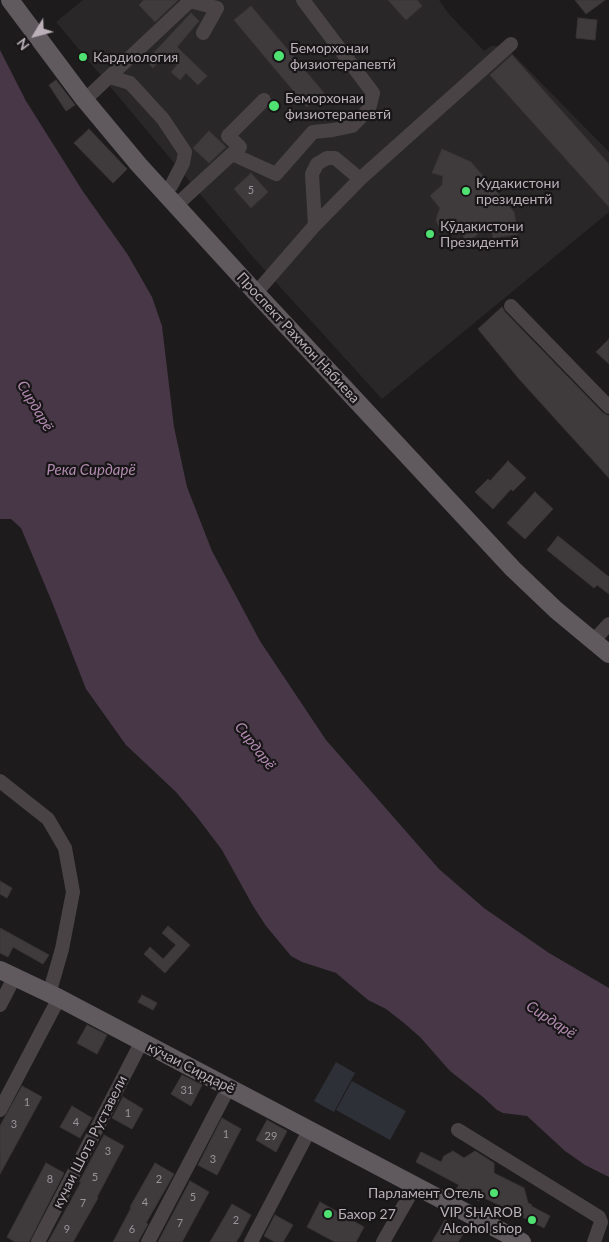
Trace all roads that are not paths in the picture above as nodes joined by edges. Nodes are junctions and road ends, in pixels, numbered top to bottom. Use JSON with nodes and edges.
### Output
{"nodes":[{"id":1,"x":10,"y":0,"type":"edge"},
{"id":2,"x":22,"y":0,"type":"edge"},
{"id":3,"x":190,"y":0,"type":"edge"},
{"id":4,"x":303,"y":0,"type":"edge"},
{"id":5,"x":203,"y":33,"type":"dead end"},
{"id":6,"x":511,"y":44,"type":"dead end"},
{"id":7,"x":110,"y":77,"type":"junction"},
{"id":8,"x":91,"y":94,"type":"junction"},
{"id":9,"x":264,"y":100,"type":"dead end"},
{"id":10,"x":232,"y":154,"type":"junction"},
{"id":11,"x":360,"y":179,"type":"junction"},
{"id":12,"x":177,"y":193,"type":"junction"},
{"id":13,"x":315,"y":225,"type":"junction"},
{"id":14,"x":262,"y":286,"type":"junction"},
{"id":15,"x":511,"y":306,"type":"dead end"},
{"id":16,"x":609,"y":407,"type":"edge"},
{"id":17,"x":605,"y":635,"type":"edge"},
{"id":18,"x":609,"y":654,"type":"edge"},
{"id":19,"x":0,"y":781,"type":"edge"},
{"id":20,"x":7,"y":974,"type":"edge"},
{"id":21,"x":54,"y":996,"type":"junction"},
{"id":22,"x":0,"y":1005,"type":"edge"},
{"id":23,"x":141,"y":1043,"type":"junction"},
{"id":24,"x":228,"y":1087,"type":"junction"},
{"id":25,"x":0,"y":1110,"type":"edge"},
{"id":26,"x":458,"y":1130,"type":"dead end"},
{"id":27,"x":309,"y":1131,"type":"junction"},
{"id":28,"x":414,"y":1186,"type":"junction"},
{"id":29,"x":497,"y":1233,"type":"edge"},
{"id":30,"x":38,"y":1242,"type":"edge"},
{"id":31,"x":148,"y":1242,"type":"edge"},
{"id":32,"x":251,"y":1242,"type":"edge"},
{"id":33,"x":383,"y":1242,"type":"edge"},
{"id":34,"x":522,"y":1242,"type":"edge"},
{"id":35,"x":594,"y":1242,"type":"edge"}],
"edges":[{"from":1,"to":18,"type":"main road","name":"Проспект Рахмон Набиева"},
{"from":2,"to":8,"type":"main road","name":"Проспект Рахмон Набиева"},
{"from":3,"to":5,"type":"street"},
{"from":3,"to":7,"type":"street"},
{"from":4,"to":10,"type":"street"},
{"from":6,"to":11,"type":"street"},
{"from":7,"to":8,"type":"street"},
{"from":7,"to":12,"type":"street"},
{"from":8,"to":12,"type":"main road","name":"Проспект Рахмон Набиева"},
{"from":9,"to":10,"type":"street"},
{"from":10,"to":12,"type":"street"},
{"from":11,"to":13,"type":"street"},
{"from":11,"to":13,"type":"street"},
{"from":12,"to":14,"type":"main road","name":"Проспект Рахмон Набиева"},
{"from":13,"to":14,"type":"street"},
{"from":14,"to":17,"type":"main road","name":"Проспект Рахмон Набиева"},
{"from":15,"to":16,"type":"street"},
{"from":19,"to":21,"type":"street"},
{"from":20,"to":21,"type":"main road","name":"кӯчаи Сирдарё"},
{"from":20,"to":22,"type":"street"},
{"from":21,"to":23,"type":"main road","name":"кӯчаи Сирдарё"},
{"from":21,"to":25,"type":"street"},
{"from":23,"to":24,"type":"main road","name":"кӯчаи Сирдарё"},
{"from":23,"to":30,"type":"street","name":"кучаи Шота Руставели"},
{"from":24,"to":27,"type":"main road","name":"кӯчаи Сирдарё"},
{"from":24,"to":31,"type":"street"},
{"from":26,"to":35,"type":"street"},
{"from":27,"to":28,"type":"main road","name":"кӯчаи Сирдарё"},
{"from":27,"to":32,"type":"street"},
{"from":28,"to":29,"type":"main road","name":"кӯчаи Сирдарё"},
{"from":28,"to":33,"type":"street"},
{"from":29,"to":34,"type":"main road","name":"кӯчаи Сирдарё"}]}
